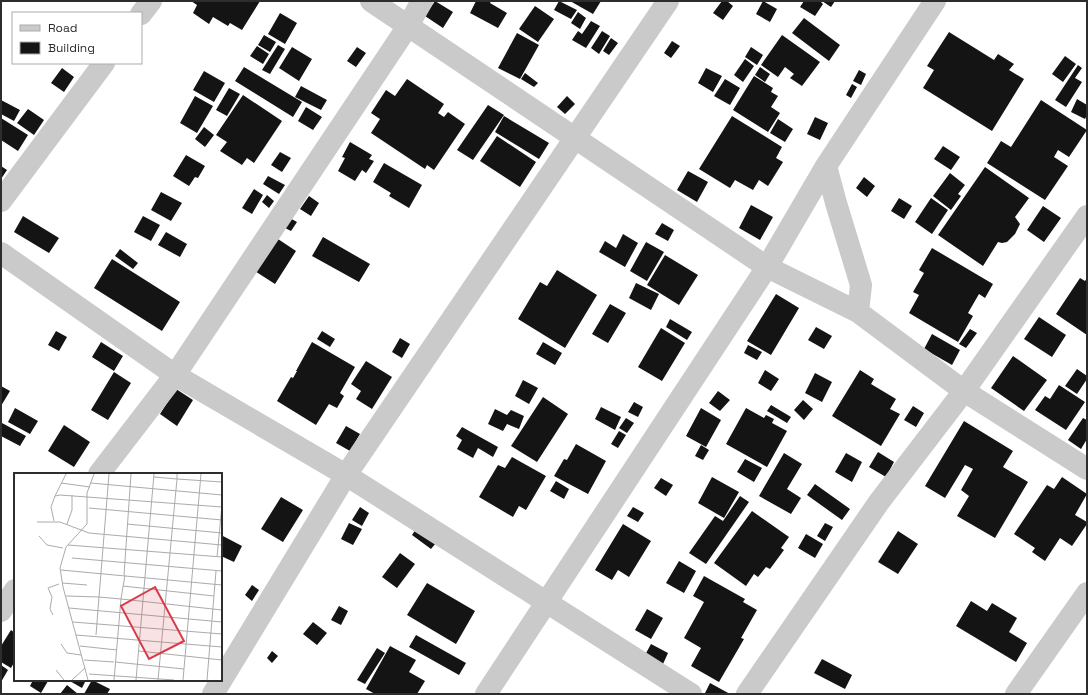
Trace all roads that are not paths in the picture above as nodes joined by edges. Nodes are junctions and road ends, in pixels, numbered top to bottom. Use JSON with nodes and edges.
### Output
{"nodes":[{"id":1,"x":150,"y":1,"type":"edge"},
{"id":2,"x":371,"y":1,"type":"edge"},
{"id":3,"x":422,"y":1,"type":"edge"},
{"id":4,"x":668,"y":1,"type":"edge"},
{"id":5,"x":935,"y":1,"type":"edge"},
{"id":6,"x":142,"y":13,"type":"edge"},
{"id":7,"x":408,"y":26,"type":"junction"},
{"id":8,"x":103,"y":64,"type":"edge"},
{"id":9,"x":574,"y":137,"type":"junction"},
{"id":10,"x":826,"y":166,"type":"junction"},
{"id":11,"x":1,"y":201,"type":"edge"},
{"id":12,"x":1087,"y":216,"type":"edge"},
{"id":13,"x":1,"y":252,"type":"edge"},
{"id":14,"x":767,"y":267,"type":"junction"},
{"id":15,"x":858,"y":312,"type":"junction"},
{"id":16,"x":175,"y":375,"type":"junction"},
{"id":17,"x":964,"y":391,"type":"junction"},
{"id":18,"x":1087,"y":469,"type":"edge"},
{"id":19,"x":101,"y":473,"type":"edge"},
{"id":20,"x":346,"y":475,"type":"junction"},
{"id":21,"x":14,"y":592,"type":"edge"},
{"id":22,"x":1087,"y":593,"type":"edge"},
{"id":23,"x":547,"y":602,"type":"junction"},
{"id":24,"x":1,"y":611,"type":"edge"},
{"id":25,"x":222,"y":679,"type":"edge"},
{"id":26,"x":221,"y":681,"type":"edge"},
{"id":27,"x":213,"y":694,"type":"edge"},
{"id":28,"x":486,"y":694,"type":"edge"},
{"id":29,"x":691,"y":694,"type":"edge"},
{"id":30,"x":747,"y":694,"type":"edge"},
{"id":31,"x":1016,"y":694,"type":"edge"}],
"edges":[{"from":1,"to":6,"type":"street"},
{"from":2,"to":7,"type":"street"},
{"from":3,"to":7,"type":"street"},
{"from":4,"to":9,"type":"street"},
{"from":5,"to":10,"type":"street"},
{"from":7,"to":9,"type":"street"},
{"from":7,"to":16,"type":"street"},
{"from":8,"to":11,"type":"street"},
{"from":9,"to":14,"type":"street"},
{"from":9,"to":20,"type":"street"},
{"from":10,"to":14,"type":"street"},
{"from":10,"to":15,"type":"street"},
{"from":12,"to":17,"type":"street"},
{"from":13,"to":16,"type":"street"},
{"from":14,"to":15,"type":"street"},
{"from":14,"to":23,"type":"street"},
{"from":15,"to":17,"type":"street"},
{"from":16,"to":19,"type":"street"},
{"from":16,"to":20,"type":"street"},
{"from":17,"to":18,"type":"street"},
{"from":17,"to":30,"type":"street"},
{"from":20,"to":23,"type":"street"},
{"from":20,"to":25,"type":"street"},
{"from":21,"to":24,"type":"street"},
{"from":22,"to":31,"type":"street"},
{"from":23,"to":28,"type":"street"},
{"from":23,"to":29,"type":"street"},
{"from":26,"to":27,"type":"street"}]}
